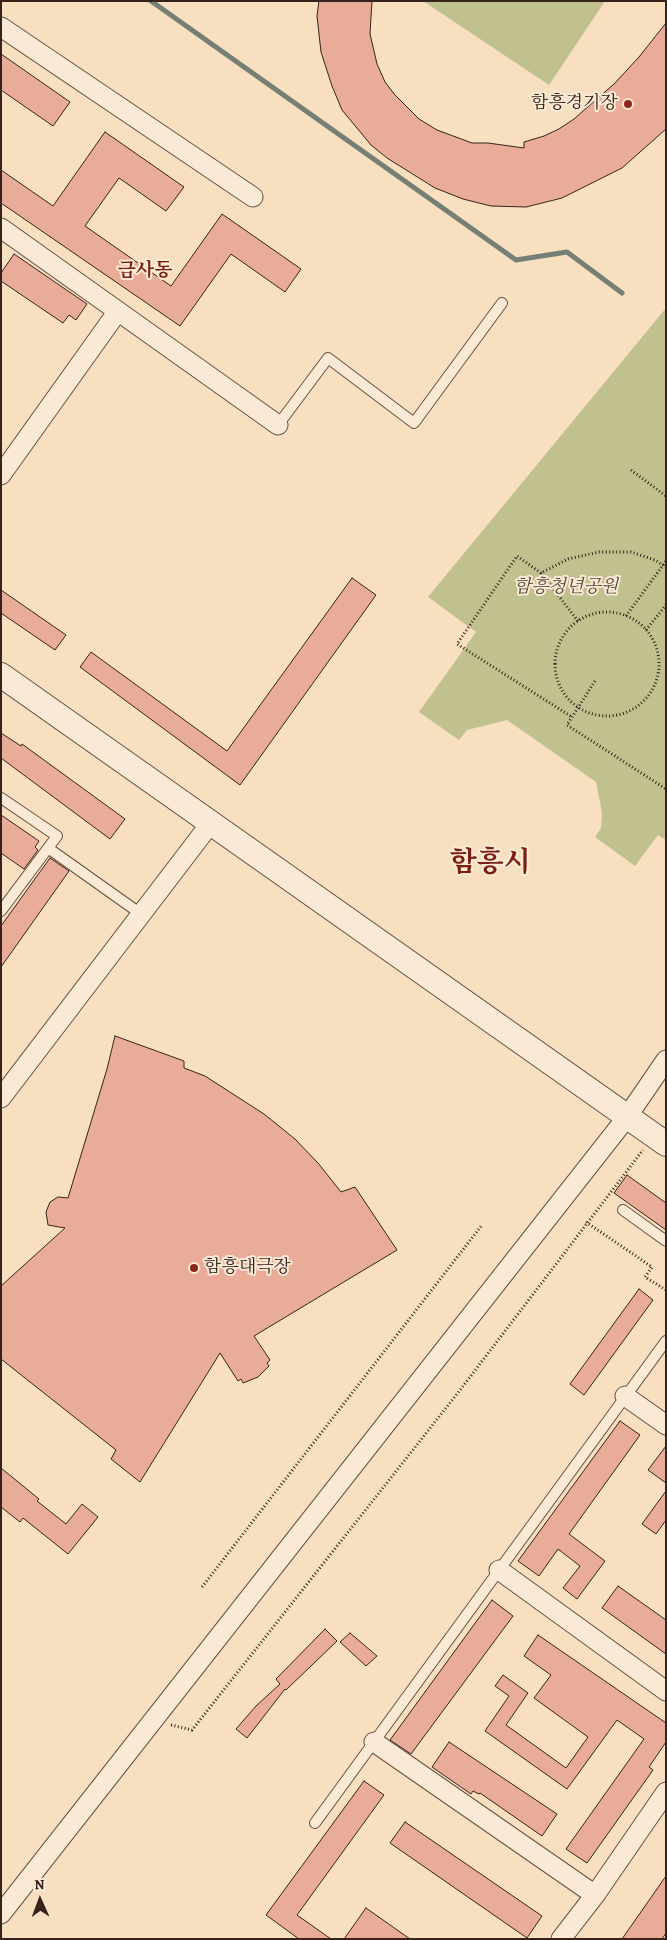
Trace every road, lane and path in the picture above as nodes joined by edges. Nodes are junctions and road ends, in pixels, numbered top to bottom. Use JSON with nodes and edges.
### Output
{"nodes":[{"id":1,"x":1,"y":27,"type":"edge"},
{"id":2,"x":253,"y":197,"type":"dead end"},
{"id":3,"x":1,"y":228,"type":"edge"},
{"id":4,"x":502,"y":303,"type":"dead end"},
{"id":5,"x":118,"y":311,"type":"junction"},
{"id":6,"x":278,"y":424,"type":"joint"},
{"id":7,"x":631,"y":470,"type":"dead end"},
{"id":8,"x":1,"y":475,"type":"edge"},
{"id":9,"x":666,"y":496,"type":"edge"},
{"id":10,"x":666,"y":561,"type":"edge"},
{"id":11,"x":664,"y":566,"type":"edge"},
{"id":12,"x":541,"y":573,"type":"junction"},
{"id":13,"x":666,"y":605,"type":"edge"},
{"id":14,"x":626,"y":616,"type":"junction"},
{"id":15,"x":578,"y":621,"type":"junction"},
{"id":16,"x":646,"y":630,"type":"junction"},
{"id":17,"x":1,"y":675,"type":"edge"},
{"id":18,"x":595,"y":681,"type":"dead end"},
{"id":19,"x":578,"y":708,"type":"junction"},
{"id":20,"x":572,"y":717,"type":"junction"},
{"id":21,"x":666,"y":789,"type":"edge"},
{"id":22,"x":1,"y":798,"type":"edge"},
{"id":23,"x":210,"y":824,"type":"junction"},
{"id":24,"x":48,"y":848,"type":"junction"},
{"id":25,"x":1,"y":911,"type":"edge"},
{"id":26,"x":141,"y":914,"type":"junction"},
{"id":27,"x":666,"y":1060,"type":"edge"},
{"id":28,"x":1,"y":1098,"type":"edge"},
{"id":29,"x":627,"y":1117,"type":"junction"},
{"id":30,"x":660,"y":1140,"type":"edge"},
{"id":31,"x":623,"y":1210,"type":"dead end"},
{"id":32,"x":586,"y":1222,"type":"junction"},
{"id":33,"x":482,"y":1225,"type":"dead end"},
{"id":34,"x":666,"y":1241,"type":"edge"},
{"id":35,"x":666,"y":1290,"type":"edge"},
{"id":36,"x":666,"y":1340,"type":"edge"},
{"id":37,"x":625,"y":1396,"type":"junction"},
{"id":38,"x":666,"y":1425,"type":"edge"},
{"id":39,"x":499,"y":1570,"type":"junction"},
{"id":40,"x":202,"y":1587,"type":"dead end"},
{"id":41,"x":666,"y":1691,"type":"edge"},
{"id":42,"x":153,"y":1720,"type":"junction"},
{"id":43,"x":374,"y":1742,"type":"junction"},
{"id":44,"x":666,"y":1792,"type":"edge"},
{"id":45,"x":315,"y":1823,"type":"dead end"},
{"id":46,"x":595,"y":1895,"type":"junction"},
{"id":47,"x":1,"y":1914,"type":"edge"},
{"id":48,"x":561,"y":1939,"type":"edge"}],
"edges":[{"from":1,"to":2,"type":"street"},
{"from":3,"to":5,"type":"street"},
{"from":4,"to":6,"type":"lane"},
{"from":5,"to":6,"type":"street"},
{"from":5,"to":8,"type":"street"},
{"from":7,"to":9,"type":"path"},
{"from":10,"to":11,"type":"path"},
{"from":11,"to":12,"type":"path"},
{"from":11,"to":14,"type":"path"},
{"from":12,"to":15,"type":"path"},
{"from":12,"to":20,"type":"path"},
{"from":13,"to":16,"type":"path"},
{"from":14,"to":15,"type":"path"},
{"from":14,"to":16,"type":"path"},
{"from":15,"to":19,"type":"path"},
{"from":16,"to":19,"type":"path"},
{"from":17,"to":23,"type":"street"},
{"from":18,"to":19,"type":"path"},
{"from":19,"to":20,"type":"path"},
{"from":20,"to":21,"type":"path"},
{"from":22,"to":24,"type":"lane"},
{"from":23,"to":26,"type":"street"},
{"from":23,"to":29,"type":"street"},
{"from":24,"to":25,"type":"lane"},
{"from":24,"to":26,"type":"lane"},
{"from":26,"to":28,"type":"street"},
{"from":27,"to":29,"type":"street"},
{"from":29,"to":30,"type":"street"},
{"from":29,"to":42,"type":"street"},
{"from":30,"to":32,"type":"path"},
{"from":31,"to":34,"type":"lane"},
{"from":32,"to":35,"type":"path"},
{"from":32,"to":42,"type":"path"},
{"from":33,"to":40,"type":"path"},
{"from":36,"to":37,"type":"lane"},
{"from":37,"to":38,"type":"street"},
{"from":37,"to":39,"type":"lane"},
{"from":39,"to":41,"type":"street"},
{"from":39,"to":43,"type":"lane"},
{"from":42,"to":47,"type":"street"},
{"from":43,"to":45,"type":"lane"},
{"from":43,"to":46,"type":"street"},
{"from":44,"to":46,"type":"street"},
{"from":46,"to":48,"type":"street"}]}
